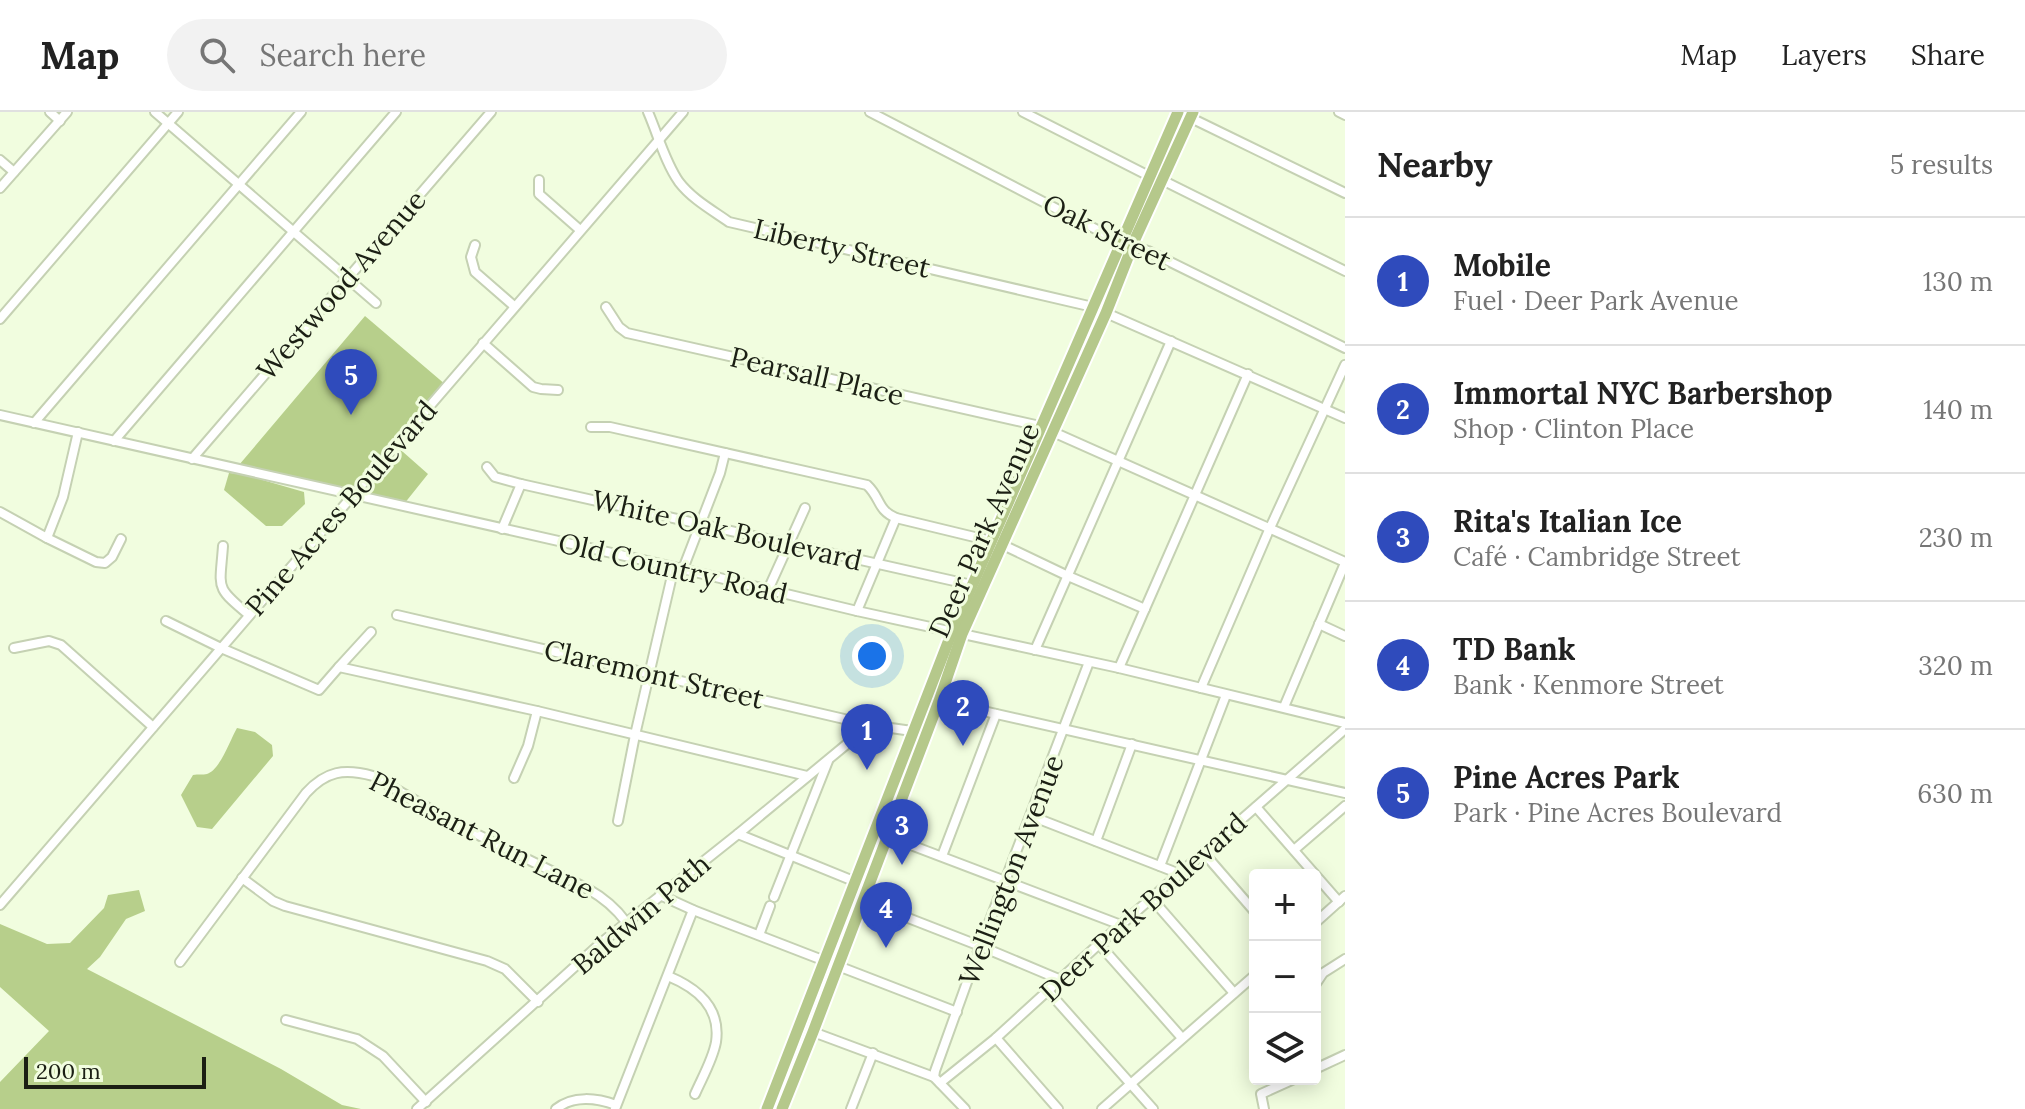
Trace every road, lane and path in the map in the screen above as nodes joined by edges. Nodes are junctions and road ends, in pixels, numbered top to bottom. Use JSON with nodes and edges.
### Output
{"nodes":[{"id":1,"x":50,"y":112,"type":"edge"},
{"id":2,"x":67,"y":112,"type":"edge"},
{"id":3,"x":155,"y":112,"type":"edge"},
{"id":4,"x":178,"y":112,"type":"edge"},
{"id":5,"x":301,"y":112,"type":"edge"},
{"id":6,"x":396,"y":112,"type":"edge"},
{"id":7,"x":491,"y":112,"type":"edge"},
{"id":8,"x":648,"y":112,"type":"edge"},
{"id":9,"x":683,"y":112,"type":"edge"},
{"id":10,"x":870,"y":112,"type":"edge"},
{"id":11,"x":1023,"y":112,"type":"edge"},
{"id":12,"x":1339,"y":112,"type":"edge"},
{"id":13,"x":1175,"y":113,"type":"edge"},
{"id":14,"x":1192,"y":115,"type":"edge"},
{"id":15,"x":1345,"y":115,"type":"edge"},
{"id":16,"x":60,"y":121,"type":"junction"},
{"id":17,"x":168,"y":123,"type":"junction"},
{"id":18,"x":660,"y":139,"type":"junction"},
{"id":19,"x":0,"y":160,"type":"edge"},
{"id":20,"x":14,"y":172,"type":"junction"},
{"id":21,"x":1156,"y":178,"type":"junction"},
{"id":22,"x":539,"y":180,"type":"dead end"},
{"id":23,"x":239,"y":184,"type":"junction"},
{"id":24,"x":0,"y":188,"type":"edge"},
{"id":25,"x":1345,"y":193,"type":"edge"},
{"id":26,"x":580,"y":230,"type":"junction"},
{"id":27,"x":293,"y":231,"type":"junction"},
{"id":28,"x":1127,"y":243,"type":"junction"},
{"id":29,"x":475,"y":245,"type":"dead end"},
{"id":30,"x":1345,"y":271,"type":"edge"},
{"id":31,"x":347,"y":279,"type":"junction"},
{"id":32,"x":376,"y":303,"type":"dead end"},
{"id":33,"x":514,"y":306,"type":"junction"},
{"id":34,"x":606,"y":307,"type":"dead end"},
{"id":35,"x":1093,"y":307,"type":"junction"},
{"id":36,"x":1106,"y":313,"type":"junction"},
{"id":37,"x":0,"y":319,"type":"edge"},
{"id":38,"x":1171,"y":341,"type":"junction"},
{"id":39,"x":483,"y":343,"type":"junction"},
{"id":40,"x":1345,"y":348,"type":"edge"},
{"id":41,"x":1345,"y":365,"type":"edge"},
{"id":42,"x":1248,"y":374,"type":"junction"},
{"id":43,"x":558,"y":390,"type":"dead end"},
{"id":44,"x":1324,"y":408,"type":"junction"},
{"id":45,"x":0,"y":415,"type":"edge"},
{"id":46,"x":1345,"y":418,"type":"edge"},
{"id":47,"x":34,"y":423,"type":"junction"},
{"id":48,"x":1040,"y":426,"type":"junction"},
{"id":49,"x":591,"y":427,"type":"dead end"},
{"id":50,"x":78,"y":432,"type":"junction"},
{"id":51,"x":1053,"y":432,"type":"junction"},
{"id":52,"x":114,"y":441,"type":"junction"},
{"id":53,"x":725,"y":453,"type":"junction"},
{"id":54,"x":192,"y":459,"type":"junction"},
{"id":55,"x":1118,"y":462,"type":"junction"},
{"id":56,"x":487,"y":467,"type":"dead end"},
{"id":57,"x":521,"y":484,"type":"junction"},
{"id":58,"x":354,"y":495,"type":"junction"},
{"id":59,"x":1194,"y":495,"type":"junction"},
{"id":60,"x":805,"y":508,"type":"dead end"},
{"id":61,"x":0,"y":512,"type":"edge"},
{"id":62,"x":896,"y":518,"type":"junction"},
{"id":63,"x":701,"y":525,"type":"junction"},
{"id":64,"x":502,"y":529,"type":"junction"},
{"id":65,"x":1269,"y":530,"type":"junction"},
{"id":66,"x":47,"y":538,"type":"junction"},
{"id":67,"x":121,"y":539,"type":"dead end"},
{"id":68,"x":997,"y":543,"type":"junction"},
{"id":69,"x":790,"y":545,"type":"junction"},
{"id":70,"x":223,"y":546,"type":"dead end"},
{"id":71,"x":1345,"y":563,"type":"edge"},
{"id":72,"x":878,"y":564,"type":"junction"},
{"id":73,"x":679,"y":568,"type":"junction"},
{"id":74,"x":1068,"y":576,"type":"junction"},
{"id":75,"x":972,"y":585,"type":"junction"},
{"id":76,"x":768,"y":590,"type":"junction"},
{"id":77,"x":1145,"y":609,"type":"junction"},
{"id":78,"x":857,"y":611,"type":"junction"},
{"id":79,"x":249,"y":615,"type":"junction"},
{"id":80,"x":397,"y":615,"type":"dead end"},
{"id":81,"x":166,"y":621,"type":"dead end"},
{"id":82,"x":1319,"y":624,"type":"junction"},
{"id":83,"x":371,"y":632,"type":"dead end"},
{"id":84,"x":957,"y":633,"type":"junction"},
{"id":85,"x":1345,"y":636,"type":"edge"},
{"id":86,"x":14,"y":648,"type":"dead end"},
{"id":87,"x":221,"y":648,"type":"junction"},
{"id":88,"x":1035,"y":650,"type":"junction"},
{"id":89,"x":1089,"y":662,"type":"junction"},
{"id":90,"x":339,"y":667,"type":"junction"},
{"id":91,"x":1119,"y":668,"type":"junction"},
{"id":92,"x":649,"y":673,"type":"junction"},
{"id":93,"x":1201,"y":688,"type":"junction"},
{"id":94,"x":1226,"y":695,"type":"junction"},
{"id":95,"x":939,"y":701,"type":"junction"},
{"id":96,"x":1284,"y":707,"type":"junction"},
{"id":97,"x":537,"y":711,"type":"junction"},
{"id":98,"x":996,"y":714,"type":"junction"},
{"id":99,"x":870,"y":725,"type":"junction"},
{"id":100,"x":1345,"y":726,"type":"edge"},
{"id":101,"x":153,"y":727,"type":"junction"},
{"id":102,"x":1065,"y":729,"type":"junction"},
{"id":103,"x":912,"y":731,"type":"junction"},
{"id":104,"x":635,"y":735,"type":"junction"},
{"id":105,"x":1132,"y":744,"type":"junction"},
{"id":106,"x":829,"y":760,"type":"junction"},
{"id":107,"x":1200,"y":760,"type":"junction"},
{"id":108,"x":807,"y":776,"type":"junction"},
{"id":109,"x":514,"y":778,"type":"dead end"},
{"id":110,"x":1287,"y":780,"type":"junction"},
{"id":111,"x":1345,"y":793,"type":"edge"},
{"id":112,"x":1345,"y":806,"type":"edge"},
{"id":113,"x":1256,"y":807,"type":"junction"},
{"id":114,"x":1031,"y":816,"type":"junction"},
{"id":115,"x":618,"y":821,"type":"dead end"},
{"id":116,"x":738,"y":834,"type":"junction"},
{"id":117,"x":887,"y":836,"type":"junction"},
{"id":118,"x":1096,"y":841,"type":"junction"},
{"id":119,"x":1294,"y":850,"type":"junction"},
{"id":120,"x":1203,"y":852,"type":"junction"},
{"id":121,"x":790,"y":856,"type":"junction"},
{"id":122,"x":942,"y":856,"type":"junction"},
{"id":123,"x":1160,"y":866,"type":"junction"},
{"id":124,"x":1180,"y":874,"type":"junction"},
{"id":125,"x":242,"y":878,"type":"junction"},
{"id":126,"x":1006,"y":881,"type":"junction"},
{"id":127,"x":856,"y":882,"type":"junction"},
{"id":128,"x":660,"y":895,"type":"junction"},
{"id":129,"x":1152,"y":899,"type":"junction"},
{"id":130,"x":1342,"y":899,"type":"edge"},
{"id":131,"x":862,"y":900,"type":"junction"},
{"id":132,"x":0,"y":905,"type":"edge"},
{"id":133,"x":1249,"y":905,"type":"edge"},
{"id":134,"x":693,"y":910,"type":"junction"},
{"id":135,"x":1321,"y":918,"type":"edge"},
{"id":136,"x":626,"y":922,"type":"junction"},
{"id":137,"x":1121,"y":925,"type":"junction"},
{"id":138,"x":759,"y":935,"type":"junction"},
{"id":139,"x":1099,"y":944,"type":"junction"},
{"id":140,"x":980,"y":946,"type":"junction"},
{"id":141,"x":1345,"y":959,"type":"edge"},
{"id":142,"x":825,"y":960,"type":"junction"},
{"id":143,"x":180,"y":962,"type":"dead end"},
{"id":144,"x":837,"y":966,"type":"junction"},
{"id":145,"x":668,"y":976,"type":"junction"},
{"id":146,"x":1321,"y":976,"type":"edge"},
{"id":147,"x":1061,"y":980,"type":"junction"},
{"id":148,"x":1249,"y":980,"type":"edge"},
{"id":149,"x":1048,"y":991,"type":"junction"},
{"id":150,"x":1234,"y":993,"type":"junction"},
{"id":151,"x":538,"y":1002,"type":"junction"},
{"id":152,"x":957,"y":1012,"type":"junction"},
{"id":153,"x":286,"y":1020,"type":"dead end"},
{"id":154,"x":813,"y":1032,"type":"junction"},
{"id":155,"x":996,"y":1038,"type":"junction"},
{"id":156,"x":1182,"y":1038,"type":"junction"},
{"id":157,"x":873,"y":1053,"type":"junction"},
{"id":158,"x":1345,"y":1055,"type":"edge"},
{"id":159,"x":1321,"y":1066,"type":"edge"},
{"id":160,"x":937,"y":1080,"type":"junction"},
{"id":161,"x":1130,"y":1084,"type":"junction"},
{"id":162,"x":1281,"y":1085,"type":"edge"},
{"id":163,"x":695,"y":1094,"type":"dead end"},
{"id":164,"x":426,"y":1102,"type":"junction"},
{"id":165,"x":616,"y":1107,"type":"edge"},
{"id":166,"x":417,"y":1109,"type":"edge"},
{"id":167,"x":556,"y":1109,"type":"edge"},
{"id":168,"x":767,"y":1109,"type":"edge"},
{"id":169,"x":782,"y":1109,"type":"edge"},
{"id":170,"x":851,"y":1109,"type":"edge"},
{"id":171,"x":965,"y":1109,"type":"edge"},
{"id":172,"x":1058,"y":1109,"type":"edge"},
{"id":173,"x":1102,"y":1109,"type":"edge"},
{"id":174,"x":1153,"y":1109,"type":"edge"},
{"id":175,"x":1264,"y":1109,"type":"edge"}],
"edges":[{"from":1,"to":16,"type":"street"},
{"from":2,"to":16,"type":"street"},
{"from":3,"to":17,"type":"street"},
{"from":4,"to":17,"type":"street"},
{"from":5,"to":23,"type":"street"},
{"from":6,"to":27,"type":"street"},
{"from":7,"to":31,"type":"street","name":"Westwood Avenue"},
{"from":8,"to":18,"type":"street","name":"Liberty Street"},
{"from":9,"to":18,"type":"street","name":"Pine Acres Boulevard"},
{"from":10,"to":28,"type":"street","name":"Oak Street"},
{"from":11,"to":21,"type":"street"},
{"from":12,"to":15,"type":"street"},
{"from":13,"to":21,"type":"main road","name":"Deer Park Avenue"},
{"from":14,"to":21,"type":"main road","name":"Deer Park Avenue"},
{"from":14,"to":25,"type":"street"},
{"from":16,"to":20,"type":"street"},
{"from":17,"to":23,"type":"street"},
{"from":17,"to":37,"type":"street"},
{"from":18,"to":26,"type":"street","name":"Pine Acres Boulevard"},
{"from":18,"to":35,"type":"street","name":"Liberty Street"},
{"from":19,"to":20,"type":"street"},
{"from":20,"to":24,"type":"street"},
{"from":21,"to":28,"type":"main road","name":"Deer Park Avenue"},
{"from":21,"to":30,"type":"street"},
{"from":22,"to":26,"type":"street"},
{"from":23,"to":27,"type":"street"},
{"from":23,"to":47,"type":"street"},
{"from":26,"to":33,"type":"street","name":"Pine Acres Boulevard"},
{"from":27,"to":31,"type":"street"},
{"from":27,"to":52,"type":"street"},
{"from":28,"to":35,"type":"main road","name":"Deer Park Avenue"},
{"from":28,"to":36,"type":"main road","name":"Deer Park Avenue"},
{"from":28,"to":40,"type":"street","name":"Oak Street"},
{"from":29,"to":33,"type":"street"},
{"from":31,"to":32,"type":"street"},
{"from":31,"to":54,"type":"street","name":"Westwood Avenue"},
{"from":33,"to":39,"type":"street","name":"Pine Acres Boulevard"},
{"from":34,"to":48,"type":"street","name":"Pearsall Place"},
{"from":35,"to":48,"type":"main road","name":"Deer Park Avenue"},
{"from":36,"to":38,"type":"street"},
{"from":36,"to":51,"type":"main road","name":"Deer Park Avenue"},
{"from":38,"to":42,"type":"street"},
{"from":38,"to":55,"type":"street"},
{"from":39,"to":43,"type":"street"},
{"from":39,"to":58,"type":"street","name":"Pine Acres Boulevard"},
{"from":41,"to":44,"type":"street"},
{"from":42,"to":44,"type":"street"},
{"from":42,"to":59,"type":"street"},
{"from":44,"to":46,"type":"street"},
{"from":44,"to":65,"type":"street"},
{"from":45,"to":47,"type":"street","name":"Old Country Road"},
{"from":47,"to":50,"type":"street","name":"Old Country Road"},
{"from":48,"to":68,"type":"main road","name":"Deer Park Avenue"},
{"from":49,"to":53,"type":"street"},
{"from":50,"to":52,"type":"street","name":"Old Country Road"},
{"from":50,"to":66,"type":"street"},
{"from":51,"to":55,"type":"street"},
{"from":51,"to":68,"type":"main road","name":"Deer Park Avenue"},
{"from":52,"to":54,"type":"street","name":"Old Country Road"},
{"from":53,"to":62,"type":"street"},
{"from":53,"to":63,"type":"street"},
{"from":54,"to":58,"type":"street","name":"Old Country Road"},
{"from":55,"to":59,"type":"street"},
{"from":55,"to":74,"type":"street"},
{"from":56,"to":57,"type":"street","name":"White Oak Boulevard"},
{"from":57,"to":63,"type":"street","name":"White Oak Boulevard"},
{"from":57,"to":64,"type":"street"},
{"from":58,"to":64,"type":"street","name":"Old Country Road"},
{"from":58,"to":79,"type":"street","name":"Pine Acres Boulevard"},
{"from":59,"to":65,"type":"street"},
{"from":59,"to":77,"type":"street"},
{"from":60,"to":69,"type":"street"},
{"from":61,"to":66,"type":"street"},
{"from":62,"to":68,"type":"street"},
{"from":62,"to":72,"type":"street"},
{"from":63,"to":69,"type":"street","name":"White Oak Boulevard"},
{"from":63,"to":73,"type":"street"},
{"from":64,"to":73,"type":"street","name":"Old Country Road"},
{"from":65,"to":71,"type":"street"},
{"from":65,"to":93,"type":"street"},
{"from":66,"to":67,"type":"street"},
{"from":68,"to":74,"type":"street"},
{"from":68,"to":75,"type":"main road","name":"Deer Park Avenue"},
{"from":68,"to":84,"type":"main road","name":"Deer Park Avenue"},
{"from":69,"to":72,"type":"street","name":"White Oak Boulevard"},
{"from":69,"to":76,"type":"street"},
{"from":70,"to":79,"type":"street"},
{"from":71,"to":82,"type":"street"},
{"from":72,"to":75,"type":"street","name":"White Oak Boulevard"},
{"from":72,"to":78,"type":"street"},
{"from":73,"to":76,"type":"street","name":"Old Country Road"},
{"from":73,"to":92,"type":"street"},
{"from":74,"to":77,"type":"street"},
{"from":74,"to":88,"type":"street"},
{"from":75,"to":84,"type":"main road","name":"Deer Park Avenue"},
{"from":76,"to":78,"type":"street","name":"Old Country Road"},
{"from":77,"to":91,"type":"street"},
{"from":78,"to":84,"type":"street","name":"Old Country Road"},
{"from":79,"to":87,"type":"street","name":"Pine Acres Boulevard"},
{"from":80,"to":92,"type":"street","name":"Claremont Street"},
{"from":81,"to":87,"type":"street"},
{"from":82,"to":85,"type":"street"},
{"from":82,"to":96,"type":"street"},
{"from":83,"to":90,"type":"street"},
{"from":84,"to":88,"type":"street","name":"Old Country Road"},
{"from":84,"to":95,"type":"main road","name":"Deer Park Avenue"},
{"from":84,"to":103,"type":"main road","name":"Deer Park Avenue"},
{"from":86,"to":101,"type":"street"},
{"from":87,"to":90,"type":"street"},
{"from":87,"to":101,"type":"street","name":"Pine Acres Boulevard"},
{"from":88,"to":89,"type":"street","name":"Old Country Road"},
{"from":89,"to":91,"type":"street","name":"Old Country Road"},
{"from":89,"to":102,"type":"street","name":"Wellington Avenue"},
{"from":90,"to":97,"type":"street"},
{"from":91,"to":93,"type":"street","name":"Old Country Road"},
{"from":92,"to":99,"type":"street","name":"Claremont Street"},
{"from":92,"to":104,"type":"street"},
{"from":93,"to":94,"type":"street","name":"Old Country Road"},
{"from":94,"to":96,"type":"street","name":"Old Country Road"},
{"from":94,"to":107,"type":"street"},
{"from":95,"to":98,"type":"street"},
{"from":95,"to":117,"type":"main road","name":"Deer Park Avenue"},
{"from":96,"to":100,"type":"street","name":"Old Country Road"},
{"from":97,"to":104,"type":"street"},
{"from":97,"to":109,"type":"street"},
{"from":98,"to":102,"type":"street"},
{"from":98,"to":122,"type":"street"},
{"from":99,"to":103,"type":"street","name":"Claremont Street"},
{"from":99,"to":106,"type":"street","name":"Baldwin Path"},
{"from":100,"to":110,"type":"street","name":"Deer Park Boulevard"},
{"from":101,"to":132,"type":"street","name":"Pine Acres Boulevard"},
{"from":102,"to":105,"type":"street"},
{"from":102,"to":114,"type":"street","name":"Wellington Avenue"},
{"from":103,"to":127,"type":"main road","name":"Deer Park Avenue"},
{"from":104,"to":108,"type":"street"},
{"from":104,"to":115,"type":"street"},
{"from":105,"to":107,"type":"street"},
{"from":105,"to":118,"type":"street"},
{"from":106,"to":108,"type":"street","name":"Baldwin Path"},
{"from":106,"to":121,"type":"street"},
{"from":107,"to":110,"type":"street"},
{"from":107,"to":123,"type":"street"},
{"from":108,"to":116,"type":"street","name":"Baldwin Path"},
{"from":110,"to":111,"type":"street"},
{"from":110,"to":113,"type":"street","name":"Deer Park Boulevard"},
{"from":112,"to":119,"type":"street"},
{"from":113,"to":119,"type":"street"},
{"from":113,"to":120,"type":"street","name":"Deer Park Boulevard"},
{"from":114,"to":118,"type":"street"},
{"from":114,"to":126,"type":"street","name":"Wellington Avenue"},
{"from":116,"to":121,"type":"street"},
{"from":116,"to":128,"type":"street","name":"Baldwin Path"},
{"from":117,"to":122,"type":"street"},
{"from":117,"to":131,"type":"main road","name":"Deer Park Avenue"},
{"from":118,"to":123,"type":"street"},
{"from":119,"to":130,"type":"street"},
{"from":120,"to":124,"type":"street","name":"Deer Park Boulevard"},
{"from":120,"to":133,"type":"street"},
{"from":121,"to":127,"type":"street"},
{"from":121,"to":138,"type":"street"},
{"from":122,"to":126,"type":"street"},
{"from":123,"to":124,"type":"street"},
{"from":124,"to":129,"type":"street","name":"Deer Park Boulevard"},
{"from":125,"to":136,"type":"street","name":"Pheasant Run Lane"},
{"from":125,"to":143,"type":"street","name":"Pheasant Run Lane"},
{"from":125,"to":151,"type":"street"},
{"from":126,"to":137,"type":"street"},
{"from":126,"to":140,"type":"street","name":"Wellington Avenue"},
{"from":127,"to":142,"type":"main road","name":"Deer Park Avenue"},
{"from":128,"to":134,"type":"street"},
{"from":128,"to":136,"type":"street","name":"Baldwin Path"},
{"from":129,"to":137,"type":"street","name":"Deer Park Boulevard"},
{"from":129,"to":150,"type":"street"},
{"from":130,"to":135,"type":"street"},
{"from":131,"to":140,"type":"street"},
{"from":131,"to":144,"type":"main road","name":"Deer Park Avenue"},
{"from":134,"to":138,"type":"street"},
{"from":134,"to":145,"type":"street"},
{"from":136,"to":151,"type":"street","name":"Baldwin Path"},
{"from":137,"to":139,"type":"street","name":"Deer Park Boulevard"},
{"from":138,"to":142,"type":"street"},
{"from":139,"to":147,"type":"street","name":"Deer Park Boulevard"},
{"from":139,"to":156,"type":"street"},
{"from":140,"to":147,"type":"street"},
{"from":140,"to":152,"type":"street","name":"Wellington Avenue"},
{"from":141,"to":146,"type":"street"},
{"from":142,"to":144,"type":"street"},
{"from":142,"to":168,"type":"main road","name":"Deer Park Avenue"},
{"from":144,"to":152,"type":"street"},
{"from":144,"to":154,"type":"main road","name":"Deer Park Avenue"},
{"from":145,"to":163,"type":"street"},
{"from":145,"to":165,"type":"street"},
{"from":147,"to":149,"type":"street","name":"Deer Park Boulevard"},
{"from":148,"to":150,"type":"street"},
{"from":149,"to":155,"type":"street","name":"Deer Park Boulevard"},
{"from":149,"to":161,"type":"street"},
{"from":150,"to":156,"type":"street"},
{"from":151,"to":164,"type":"street","name":"Baldwin Path"},
{"from":152,"to":160,"type":"street","name":"Wellington Avenue"},
{"from":153,"to":164,"type":"street"},
{"from":154,"to":157,"type":"street"},
{"from":154,"to":169,"type":"main road","name":"Deer Park Avenue"},
{"from":155,"to":160,"type":"street","name":"Deer Park Boulevard"},
{"from":155,"to":172,"type":"street"},
{"from":156,"to":161,"type":"street"},
{"from":157,"to":160,"type":"street"},
{"from":157,"to":170,"type":"street"},
{"from":158,"to":159,"type":"street"},
{"from":160,"to":171,"type":"street"},
{"from":161,"to":173,"type":"street"},
{"from":161,"to":174,"type":"street"},
{"from":162,"to":175,"type":"street"},
{"from":164,"to":166,"type":"street","name":"Baldwin Path"},
{"from":165,"to":167,"type":"street"}]}
